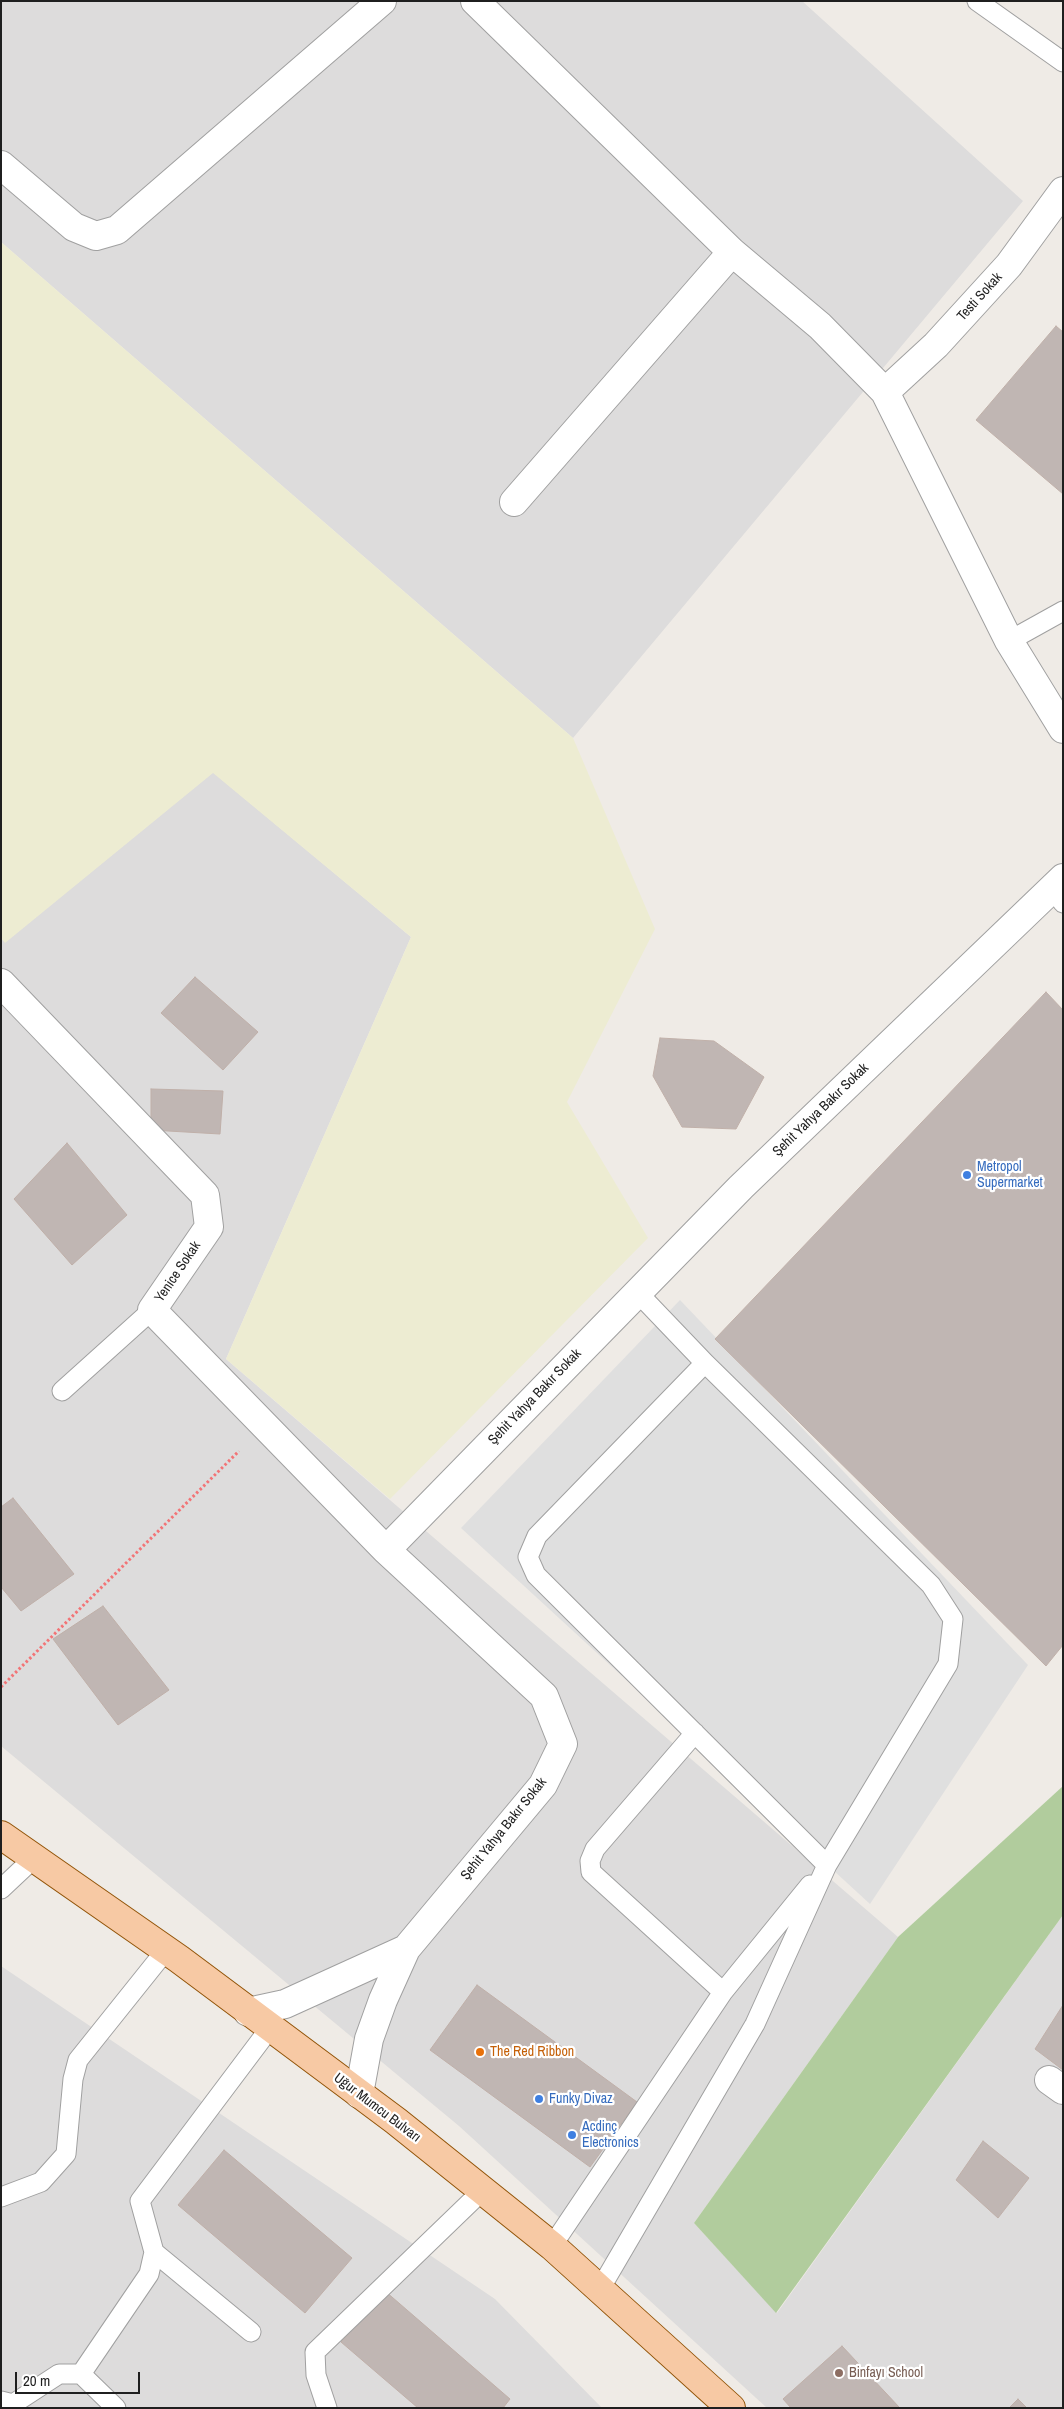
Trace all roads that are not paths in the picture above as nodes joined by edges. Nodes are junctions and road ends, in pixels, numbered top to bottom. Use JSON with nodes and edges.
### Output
{"nodes":[{"id":1,"x":382,"y":1,"type":"edge"},
{"id":2,"x":475,"y":1,"type":"edge"},
{"id":3,"x":977,"y":1,"type":"edge"},
{"id":4,"x":1063,"y":62,"type":"edge"},
{"id":5,"x":1,"y":165,"type":"edge"},
{"id":6,"x":1063,"y":191,"type":"edge"},
{"id":7,"x":732,"y":252,"type":"junction"},
{"id":8,"x":885,"y":392,"type":"junction"},
{"id":9,"x":514,"y":502,"type":"dead end"},
{"id":10,"x":1063,"y":612,"type":"edge"},
{"id":11,"x":1009,"y":642,"type":"junction"},
{"id":12,"x":1063,"y":729,"type":"edge"},
{"id":13,"x":1059,"y":890,"type":"edge"},
{"id":14,"x":1,"y":983,"type":"edge"},
{"id":15,"x":638,"y":1292,"type":"junction"},
{"id":16,"x":152,"y":1310,"type":"junction"},
{"id":17,"x":705,"y":1363,"type":"junction"},
{"id":18,"x":62,"y":1392,"type":"dead end"},
{"id":19,"x":386,"y":1550,"type":"junction"},
{"id":20,"x":695,"y":1733,"type":"junction"},
{"id":21,"x":1,"y":1835,"type":"edge"},
{"id":22,"x":34,"y":1858,"type":"junction"},
{"id":23,"x":827,"y":1864,"type":"junction"},
{"id":24,"x":1,"y":1889,"type":"edge"},
{"id":25,"x":406,"y":1949,"type":"junction"},
{"id":26,"x":166,"y":1950,"type":"junction"},
{"id":27,"x":723,"y":1992,"type":"junction"},
{"id":28,"x":248,"y":2012,"type":"junction"},
{"id":29,"x":270,"y":2028,"type":"junction"},
{"id":30,"x":359,"y":2094,"type":"junction"},
{"id":31,"x":482,"y":2191,"type":"junction"},
{"id":32,"x":1,"y":2197,"type":"edge"},
{"id":33,"x":552,"y":2246,"type":"junction"},
{"id":34,"x":154,"y":2252,"type":"junction"},
{"id":35,"x":600,"y":2289,"type":"junction"},
{"id":36,"x":251,"y":2332,"type":"dead end"},
{"id":37,"x":81,"y":2374,"type":"junction"},
{"id":38,"x":1,"y":2401,"type":"edge"},
{"id":39,"x":116,"y":2408,"type":"edge"},
{"id":40,"x":326,"y":2408,"type":"edge"},
{"id":41,"x":731,"y":2408,"type":"edge"}],
"edges":[{"from":1,"to":5,"type":"street"},
{"from":2,"to":7,"type":"street"},
{"from":3,"to":4,"type":"lane"},
{"from":6,"to":8,"type":"street","name":"Testi Sokak"},
{"from":7,"to":8,"type":"street"},
{"from":7,"to":9,"type":"street"},
{"from":8,"to":11,"type":"street"},
{"from":10,"to":11,"type":"lane"},
{"from":11,"to":12,"type":"street"},
{"from":13,"to":15,"type":"street","name":"Şehit Yahya Bakır Sokak"},
{"from":14,"to":16,"type":"street","name":"Yenice Sokak"},
{"from":15,"to":17,"type":"lane"},
{"from":15,"to":19,"type":"street","name":"Şehit Yahya Bakır Sokak"},
{"from":16,"to":18,"type":"lane"},
{"from":16,"to":19,"type":"street","name":"Yenice Sokak"},
{"from":17,"to":20,"type":"lane"},
{"from":17,"to":23,"type":"lane"},
{"from":19,"to":25,"type":"street","name":"Şehit Yahya Bakır Sokak"},
{"from":20,"to":23,"type":"lane"},
{"from":20,"to":27,"type":"lane"},
{"from":21,"to":22,"type":"main road","name":"Uğur Mumcu Bulvarı"},
{"from":22,"to":24,"type":"lane"},
{"from":22,"to":26,"type":"main road","name":"Uğur Mumcu Bulvarı"},
{"from":23,"to":27,"type":"lane"},
{"from":23,"to":35,"type":"lane"},
{"from":25,"to":28,"type":"street"},
{"from":25,"to":30,"type":"street"},
{"from":26,"to":28,"type":"main road","name":"Uğur Mumcu Bulvarı"},
{"from":26,"to":32,"type":"lane"},
{"from":27,"to":33,"type":"lane"},
{"from":28,"to":29,"type":"main road","name":"Uğur Mumcu Bulvarı"},
{"from":29,"to":30,"type":"main road","name":"Uğur Mumcu Bulvarı"},
{"from":29,"to":34,"type":"lane"},
{"from":30,"to":31,"type":"main road","name":"Uğur Mumcu Bulvarı"},
{"from":31,"to":33,"type":"main road","name":"Uğur Mumcu Bulvarı"},
{"from":31,"to":40,"type":"lane"},
{"from":33,"to":35,"type":"main road","name":"Uğur Mumcu Bulvarı"},
{"from":34,"to":36,"type":"lane"},
{"from":34,"to":37,"type":"lane"},
{"from":35,"to":41,"type":"main road","name":"Uğur Mumcu Bulvarı"},
{"from":37,"to":38,"type":"lane"},
{"from":37,"to":39,"type":"lane"}]}
